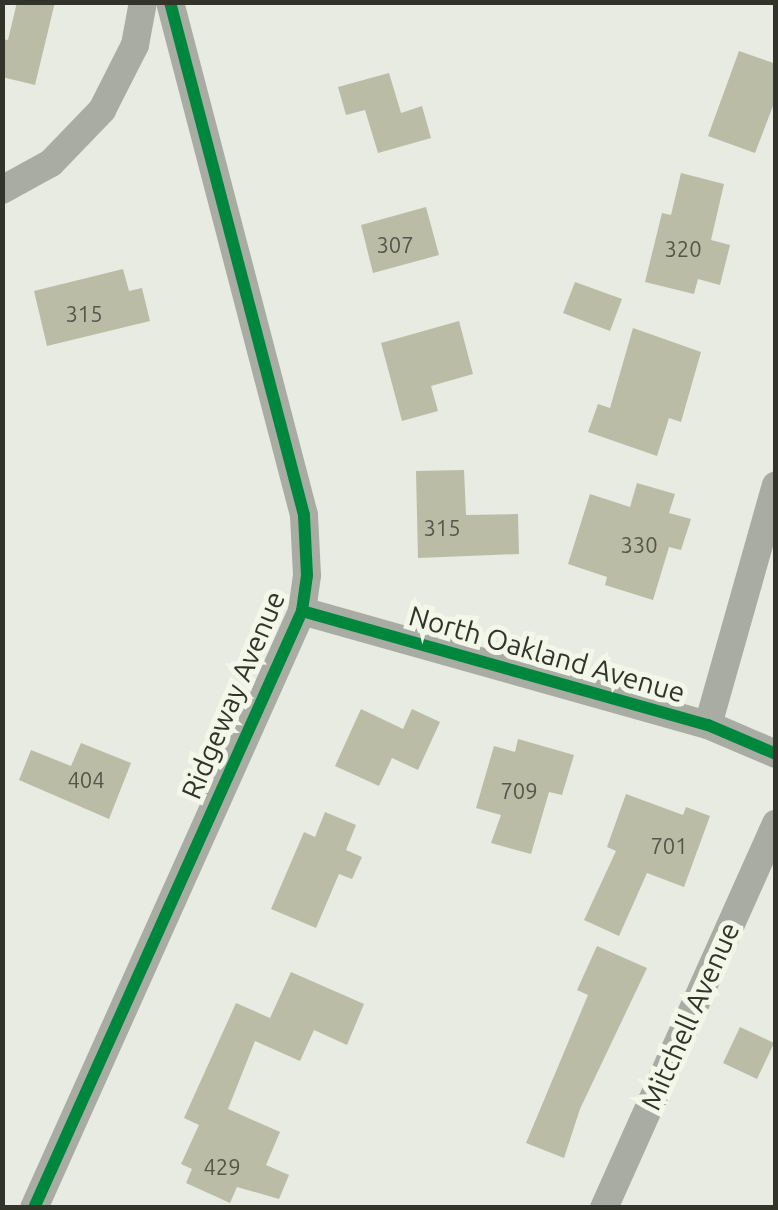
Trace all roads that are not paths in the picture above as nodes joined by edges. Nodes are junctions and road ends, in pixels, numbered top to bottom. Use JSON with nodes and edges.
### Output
{"nodes":[{"id":1,"x":143,"y":2,"type":"edge"},
{"id":2,"x":170,"y":2,"type":"edge"},
{"id":3,"x":2,"y":190,"type":"edge"},
{"id":4,"x":776,"y":485,"type":"edge"},
{"id":5,"x":302,"y":611,"type":"junction"},
{"id":6,"x":708,"y":725,"type":"junction"},
{"id":7,"x":776,"y":754,"type":"edge"},
{"id":8,"x":776,"y":824,"type":"edge"},
{"id":9,"x":34,"y":1208,"type":"edge"},
{"id":10,"x":604,"y":1208,"type":"edge"}],
"edges":[{"from":1,"to":3,"type":"street"},
{"from":2,"to":5,"type":"street","name":"Ridgeway Avenue"},
{"from":4,"to":6,"type":"street"},
{"from":5,"to":6,"type":"street","name":"North Oakland Avenue"},
{"from":5,"to":9,"type":"street","name":"Ridgeway Avenue"},
{"from":6,"to":7,"type":"street","name":"North Oakland Avenue"},
{"from":8,"to":10,"type":"street","name":"Mitchell Avenue"}]}
